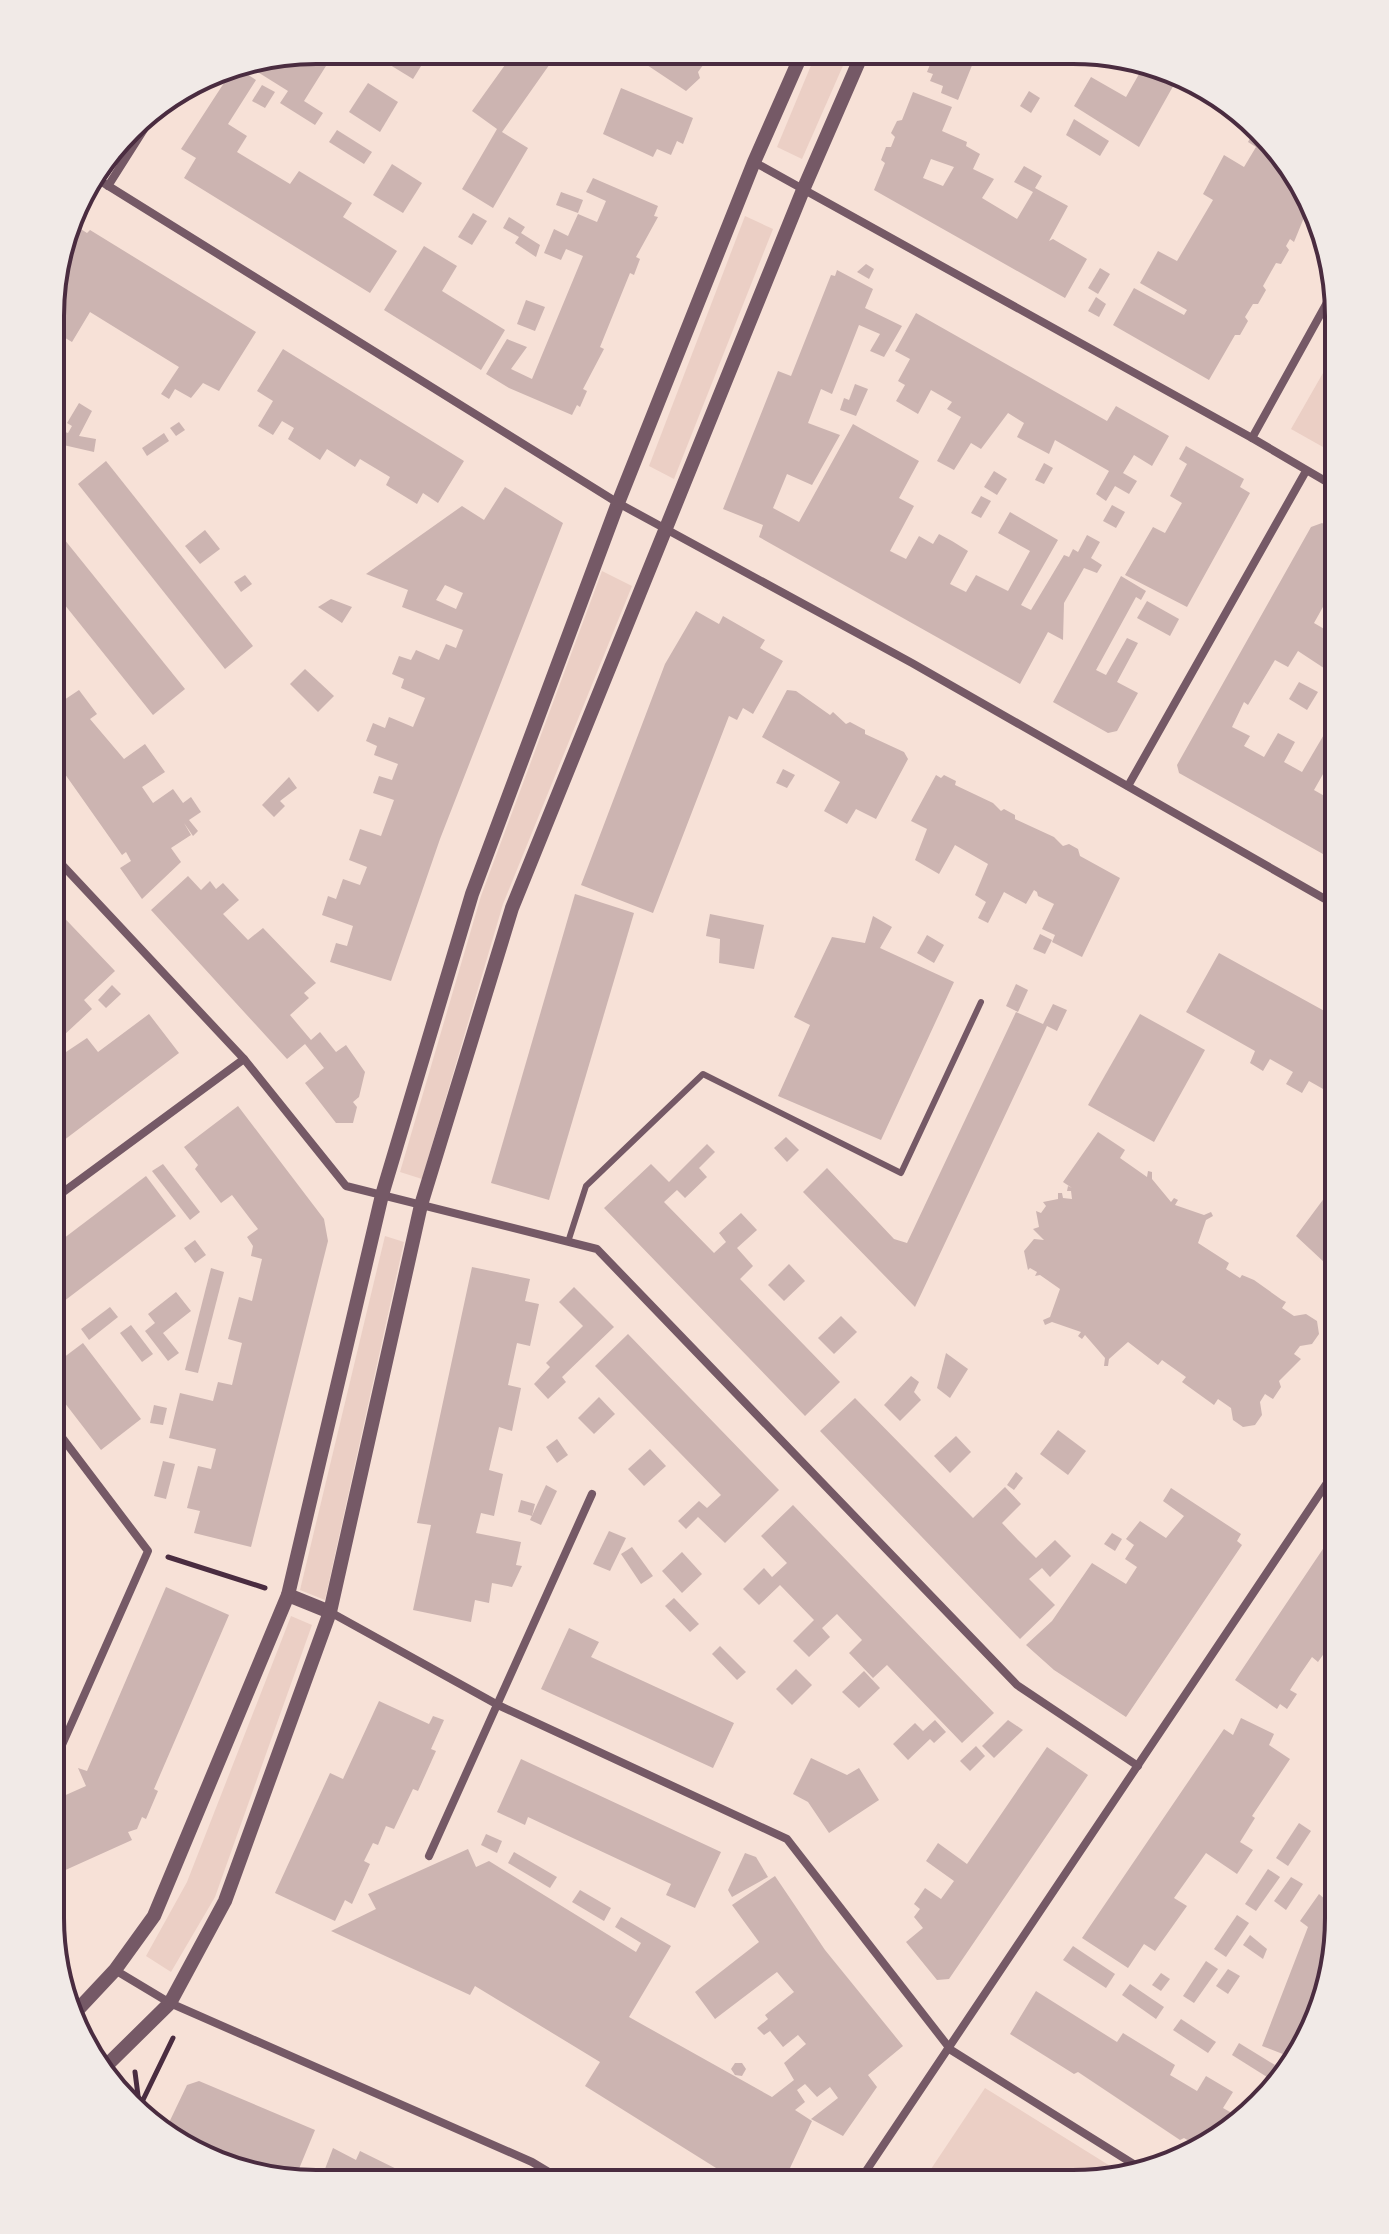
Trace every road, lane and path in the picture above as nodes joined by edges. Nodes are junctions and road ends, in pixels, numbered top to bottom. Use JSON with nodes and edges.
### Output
{"nodes":[{"id":1,"x":797,"y":64,"type":"edge"},
{"id":2,"x":858,"y":64,"type":"edge"},
{"id":3,"x":139,"y":137,"type":"edge"},
{"id":4,"x":754,"y":162,"type":"junction"},
{"id":5,"x":103,"y":183,"type":"edge"},
{"id":6,"x":108,"y":186,"type":"junction"},
{"id":7,"x":803,"y":190,"type":"junction"},
{"id":8,"x":1324,"y":307,"type":"edge"},
{"id":9,"x":1252,"y":438,"type":"junction"},
{"id":10,"x":1306,"y":471,"type":"junction"},
{"id":11,"x":1325,"y":481,"type":"edge"},
{"id":12,"x":618,"y":503,"type":"junction"},
{"id":13,"x":667,"y":531,"type":"junction"},
{"id":14,"x":1128,"y":786,"type":"junction"},
{"id":15,"x":64,"y":867,"type":"edge"},
{"id":16,"x":1325,"y":899,"type":"edge"},
{"id":17,"x":981,"y":1002,"type":"dead end"},
{"id":18,"x":244,"y":1059,"type":"junction"},
{"id":19,"x":64,"y":1191,"type":"edge"},
{"id":20,"x":382,"y":1195,"type":"junction"},
{"id":21,"x":421,"y":1205,"type":"junction"},
{"id":22,"x":568,"y":1242,"type":"junction"},
{"id":23,"x":64,"y":1440,"type":"edge"},
{"id":24,"x":1324,"y":1487,"type":"edge"},
{"id":25,"x":592,"y":1494,"type":"dead end"},
{"id":26,"x":148,"y":1551,"type":"junction"},
{"id":27,"x":288,"y":1595,"type":"junction"},
{"id":28,"x":330,"y":1612,"type":"junction"},
{"id":29,"x":498,"y":1705,"type":"junction"},
{"id":30,"x":64,"y":1740,"type":"edge"},
{"id":31,"x":1138,"y":1766,"type":"junction"},
{"id":32,"x":429,"y":1856,"type":"dead end"},
{"id":33,"x":115,"y":1970,"type":"junction"},
{"id":34,"x":170,"y":2003,"type":"junction"},
{"id":35,"x":81,"y":2007,"type":"edge"},
{"id":36,"x":951,"y":2050,"type":"junction"},
{"id":37,"x":110,"y":2062,"type":"edge"},
{"id":38,"x":144,"y":2101,"type":"edge"},
{"id":39,"x":1131,"y":2163,"type":"edge"},
{"id":40,"x":545,"y":2170,"type":"edge"},
{"id":41,"x":867,"y":2170,"type":"edge"}],
"edges":[{"from":1,"to":4,"type":"street"},
{"from":2,"to":7,"type":"street"},
{"from":3,"to":6,"type":"street"},
{"from":4,"to":7,"type":"street"},
{"from":4,"to":12,"type":"street"},
{"from":5,"to":6,"type":"street"},
{"from":6,"to":12,"type":"street"},
{"from":7,"to":9,"type":"street"},
{"from":7,"to":13,"type":"street"},
{"from":8,"to":9,"type":"street"},
{"from":9,"to":10,"type":"street"},
{"from":10,"to":11,"type":"street"},
{"from":10,"to":14,"type":"street"},
{"from":12,"to":13,"type":"street"},
{"from":12,"to":20,"type":"street"},
{"from":13,"to":14,"type":"street"},
{"from":13,"to":21,"type":"street"},
{"from":14,"to":16,"type":"street"},
{"from":15,"to":18,"type":"street"},
{"from":17,"to":22,"type":"lane"},
{"from":18,"to":19,"type":"street"},
{"from":18,"to":20,"type":"street"},
{"from":20,"to":21,"type":"street"},
{"from":20,"to":27,"type":"street"},
{"from":21,"to":22,"type":"street"},
{"from":21,"to":28,"type":"street"},
{"from":22,"to":31,"type":"street"},
{"from":23,"to":26,"type":"street"},
{"from":24,"to":31,"type":"street"},
{"from":25,"to":29,"type":"street"},
{"from":26,"to":27,"type":"path"},
{"from":26,"to":30,"type":"street"},
{"from":27,"to":28,"type":"street"},
{"from":27,"to":33,"type":"street"},
{"from":28,"to":29,"type":"street"},
{"from":28,"to":34,"type":"street"},
{"from":29,"to":32,"type":"street"},
{"from":29,"to":36,"type":"street"},
{"from":31,"to":36,"type":"street"},
{"from":33,"to":34,"type":"street"},
{"from":33,"to":35,"type":"street"},
{"from":34,"to":37,"type":"street"},
{"from":34,"to":38,"type":"path"},
{"from":34,"to":40,"type":"street"},
{"from":36,"to":39,"type":"street"},
{"from":36,"to":41,"type":"street"}]}
